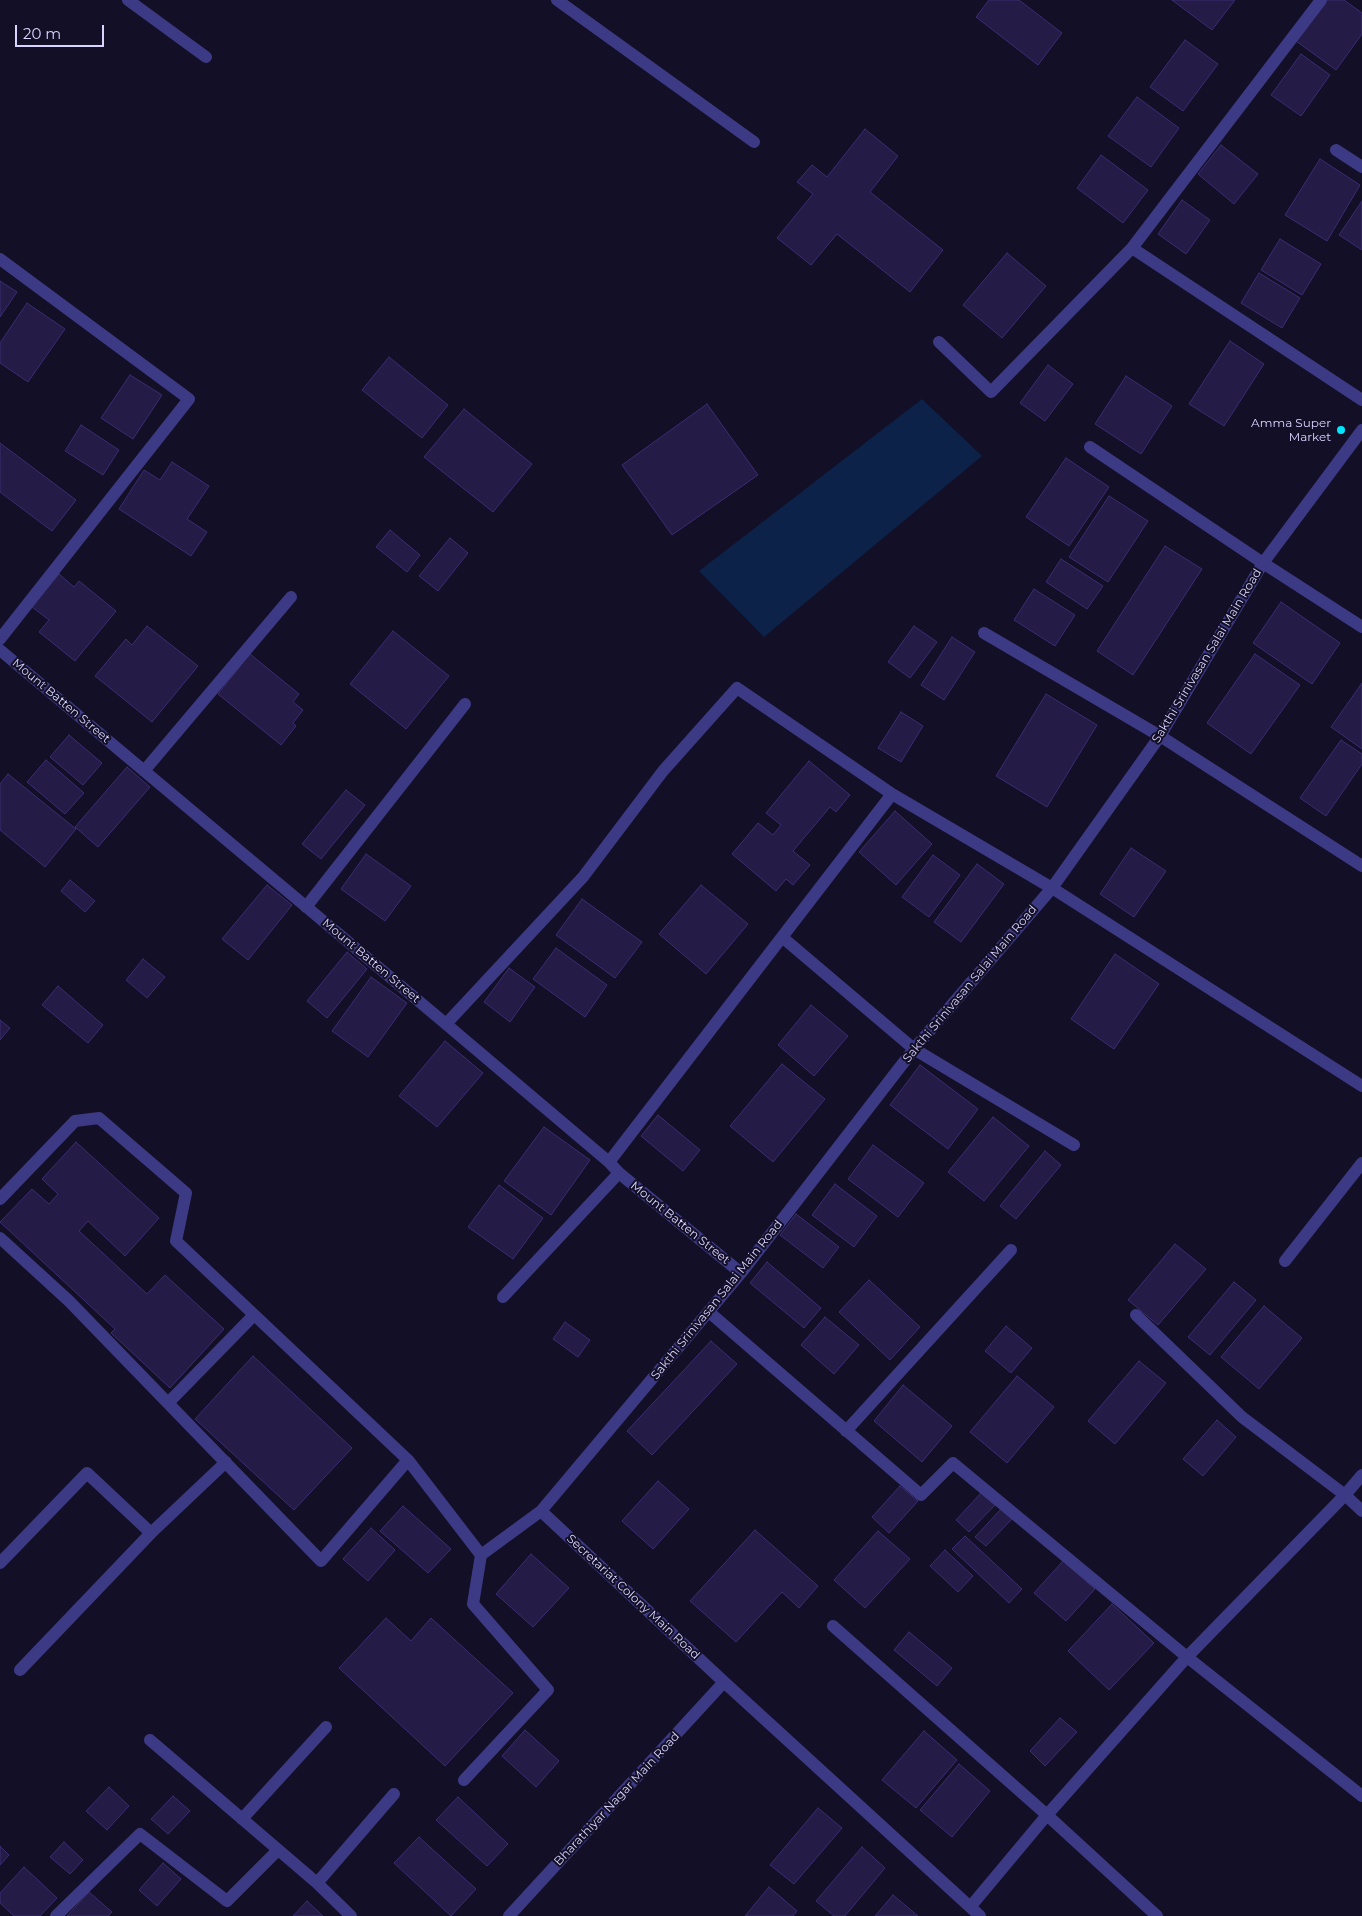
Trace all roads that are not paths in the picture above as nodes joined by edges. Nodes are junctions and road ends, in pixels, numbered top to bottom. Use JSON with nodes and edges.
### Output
{"nodes":[{"id":1,"x":128,"y":0,"type":"edge"},
{"id":2,"x":557,"y":0,"type":"edge"},
{"id":3,"x":1321,"y":0,"type":"edge"},
{"id":4,"x":206,"y":57,"type":"dead end"},
{"id":5,"x":754,"y":142,"type":"dead end"},
{"id":6,"x":1336,"y":150,"type":"dead end"},
{"id":7,"x":1362,"y":167,"type":"edge"},
{"id":8,"x":1132,"y":248,"type":"junction"},
{"id":9,"x":0,"y":259,"type":"edge"},
{"id":10,"x":939,"y":342,"type":"dead end"},
{"id":11,"x":1362,"y":400,"type":"edge"},
{"id":12,"x":1362,"y":430,"type":"edge"},
{"id":13,"x":1090,"y":447,"type":"dead end"},
{"id":14,"x":1263,"y":563,"type":"junction"},
{"id":15,"x":291,"y":596,"type":"dead end"},
{"id":16,"x":1362,"y":627,"type":"edge"},
{"id":17,"x":984,"y":633,"type":"dead end"},
{"id":18,"x":0,"y":639,"type":"edge"},
{"id":19,"x":0,"y":650,"type":"edge"},
{"id":20,"x":465,"y":704,"type":"dead end"},
{"id":21,"x":1160,"y":736,"type":"junction"},
{"id":22,"x":144,"y":771,"type":"junction"},
{"id":23,"x":892,"y":794,"type":"junction"},
{"id":24,"x":1362,"y":866,"type":"edge"},
{"id":25,"x":1052,"y":888,"type":"junction"},
{"id":26,"x":306,"y":906,"type":"junction"},
{"id":27,"x":782,"y":937,"type":"junction"},
{"id":28,"x":446,"y":1024,"type":"junction"},
{"id":29,"x":914,"y":1049,"type":"junction"},
{"id":30,"x":1362,"y":1086,"type":"edge"},
{"id":31,"x":1074,"y":1145,"type":"dead end"},
{"id":32,"x":609,"y":1162,"type":"junction"},
{"id":33,"x":1362,"y":1163,"type":"edge"},
{"id":34,"x":619,"y":1173,"type":"junction"},
{"id":35,"x":0,"y":1199,"type":"edge"},
{"id":36,"x":0,"y":1238,"type":"edge"},
{"id":37,"x":1011,"y":1250,"type":"dead end"},
{"id":38,"x":1285,"y":1261,"type":"dead end"},
{"id":39,"x":742,"y":1274,"type":"junction"},
{"id":40,"x":503,"y":1297,"type":"dead end"},
{"id":41,"x":709,"y":1312,"type":"junction"},
{"id":42,"x":254,"y":1315,"type":"junction"},
{"id":43,"x":1136,"y":1315,"type":"dead end"},
{"id":44,"x":169,"y":1402,"type":"junction"},
{"id":45,"x":846,"y":1431,"type":"junction"},
{"id":46,"x":408,"y":1460,"type":"junction"},
{"id":47,"x":226,"y":1462,"type":"junction"},
{"id":48,"x":1362,"y":1475,"type":"edge"},
{"id":49,"x":1345,"y":1495,"type":"junction"},
{"id":50,"x":541,"y":1511,"type":"junction"},
{"id":51,"x":1362,"y":1511,"type":"edge"},
{"id":52,"x":151,"y":1533,"type":"junction"},
{"id":53,"x":481,"y":1555,"type":"junction"},
{"id":54,"x":0,"y":1563,"type":"edge"},
{"id":55,"x":833,"y":1626,"type":"dead end"},
{"id":56,"x":1186,"y":1657,"type":"junction"},
{"id":57,"x":20,"y":1670,"type":"dead end"},
{"id":58,"x":724,"y":1682,"type":"junction"},
{"id":59,"x":326,"y":1727,"type":"dead end"},
{"id":60,"x":150,"y":1740,"type":"dead end"},
{"id":61,"x":464,"y":1780,"type":"dead end"},
{"id":62,"x":394,"y":1794,"type":"dead end"},
{"id":63,"x":1362,"y":1796,"type":"edge"},
{"id":64,"x":1047,"y":1815,"type":"junction"},
{"id":65,"x":242,"y":1819,"type":"junction"},
{"id":66,"x":278,"y":1850,"type":"junction"},
{"id":67,"x":317,"y":1883,"type":"junction"},
{"id":68,"x":971,"y":1906,"type":"junction"},
{"id":69,"x":56,"y":1916,"type":"edge"},
{"id":70,"x":351,"y":1916,"type":"edge"},
{"id":71,"x":509,"y":1916,"type":"edge"},
{"id":72,"x":980,"y":1916,"type":"edge"},
{"id":73,"x":1157,"y":1916,"type":"edge"}],
"edges":[{"from":1,"to":4,"type":"street"},
{"from":2,"to":5,"type":"street"},
{"from":3,"to":8,"type":"street"},
{"from":6,"to":7,"type":"street"},
{"from":8,"to":10,"type":"street"},
{"from":8,"to":11,"type":"street"},
{"from":9,"to":18,"type":"street"},
{"from":12,"to":14,"type":"street","name":"Sakthi Srinivasan Salai Main Road"},
{"from":13,"to":14,"type":"street"},
{"from":14,"to":16,"type":"street"},
{"from":14,"to":21,"type":"street","name":"Sakthi Srinivasan Salai Main Road"},
{"from":15,"to":22,"type":"street"},
{"from":17,"to":21,"type":"street"},
{"from":19,"to":22,"type":"street","name":"Mount Batten Street"},
{"from":20,"to":26,"type":"street"},
{"from":21,"to":24,"type":"street"},
{"from":21,"to":25,"type":"street","name":"Sakthi Srinivasan Salai Main Road"},
{"from":22,"to":26,"type":"street","name":"Mount Batten Street"},
{"from":23,"to":25,"type":"street"},
{"from":23,"to":27,"type":"street"},
{"from":23,"to":28,"type":"street"},
{"from":25,"to":29,"type":"street","name":"Sakthi Srinivasan Salai Main Road"},
{"from":25,"to":30,"type":"street"},
{"from":26,"to":28,"type":"street","name":"Mount Batten Street"},
{"from":27,"to":29,"type":"street"},
{"from":27,"to":32,"type":"street"},
{"from":28,"to":32,"type":"street","name":"Mount Batten Street"},
{"from":29,"to":31,"type":"street"},
{"from":29,"to":39,"type":"street","name":"Sakthi Srinivasan Salai Main Road"},
{"from":32,"to":34,"type":"street","name":"Mount Batten Street"},
{"from":33,"to":38,"type":"street"},
{"from":34,"to":39,"type":"street","name":"Mount Batten Street"},
{"from":34,"to":40,"type":"street"},
{"from":35,"to":42,"type":"street"},
{"from":36,"to":44,"type":"street"},
{"from":37,"to":45,"type":"street"},
{"from":39,"to":41,"type":"street","name":"Sakthi Srinivasan Salai Main Road"},
{"from":41,"to":45,"type":"street"},
{"from":41,"to":50,"type":"street","name":"Sakthi Srinivasan Salai Main Road"},
{"from":42,"to":44,"type":"street"},
{"from":42,"to":46,"type":"street"},
{"from":43,"to":49,"type":"street"},
{"from":44,"to":47,"type":"street"},
{"from":45,"to":56,"type":"street"},
{"from":46,"to":47,"type":"street"},
{"from":46,"to":53,"type":"street"},
{"from":47,"to":52,"type":"street"},
{"from":48,"to":49,"type":"street"},
{"from":49,"to":51,"type":"street"},
{"from":49,"to":56,"type":"street"},
{"from":50,"to":53,"type":"street","name":"Sakthi Srinivasan Salai Main Road"},
{"from":50,"to":58,"type":"street","name":"Secretariat Colony Main Road"},
{"from":52,"to":54,"type":"street"},
{"from":52,"to":57,"type":"street"},
{"from":53,"to":61,"type":"street"},
{"from":55,"to":64,"type":"street"},
{"from":56,"to":63,"type":"street"},
{"from":56,"to":64,"type":"street"},
{"from":58,"to":68,"type":"street","name":"Secretariat Colony Main Road"},
{"from":58,"to":71,"type":"street","name":"Bharathiyar Nagar Main Road"},
{"from":59,"to":65,"type":"street"},
{"from":60,"to":65,"type":"street"},
{"from":62,"to":67,"type":"street"},
{"from":64,"to":68,"type":"street"},
{"from":64,"to":73,"type":"street"},
{"from":65,"to":66,"type":"street"},
{"from":66,"to":67,"type":"street"},
{"from":66,"to":69,"type":"street"},
{"from":67,"to":70,"type":"street"},
{"from":68,"to":72,"type":"street","name":"Secretariat Colony Main Road"}]}
